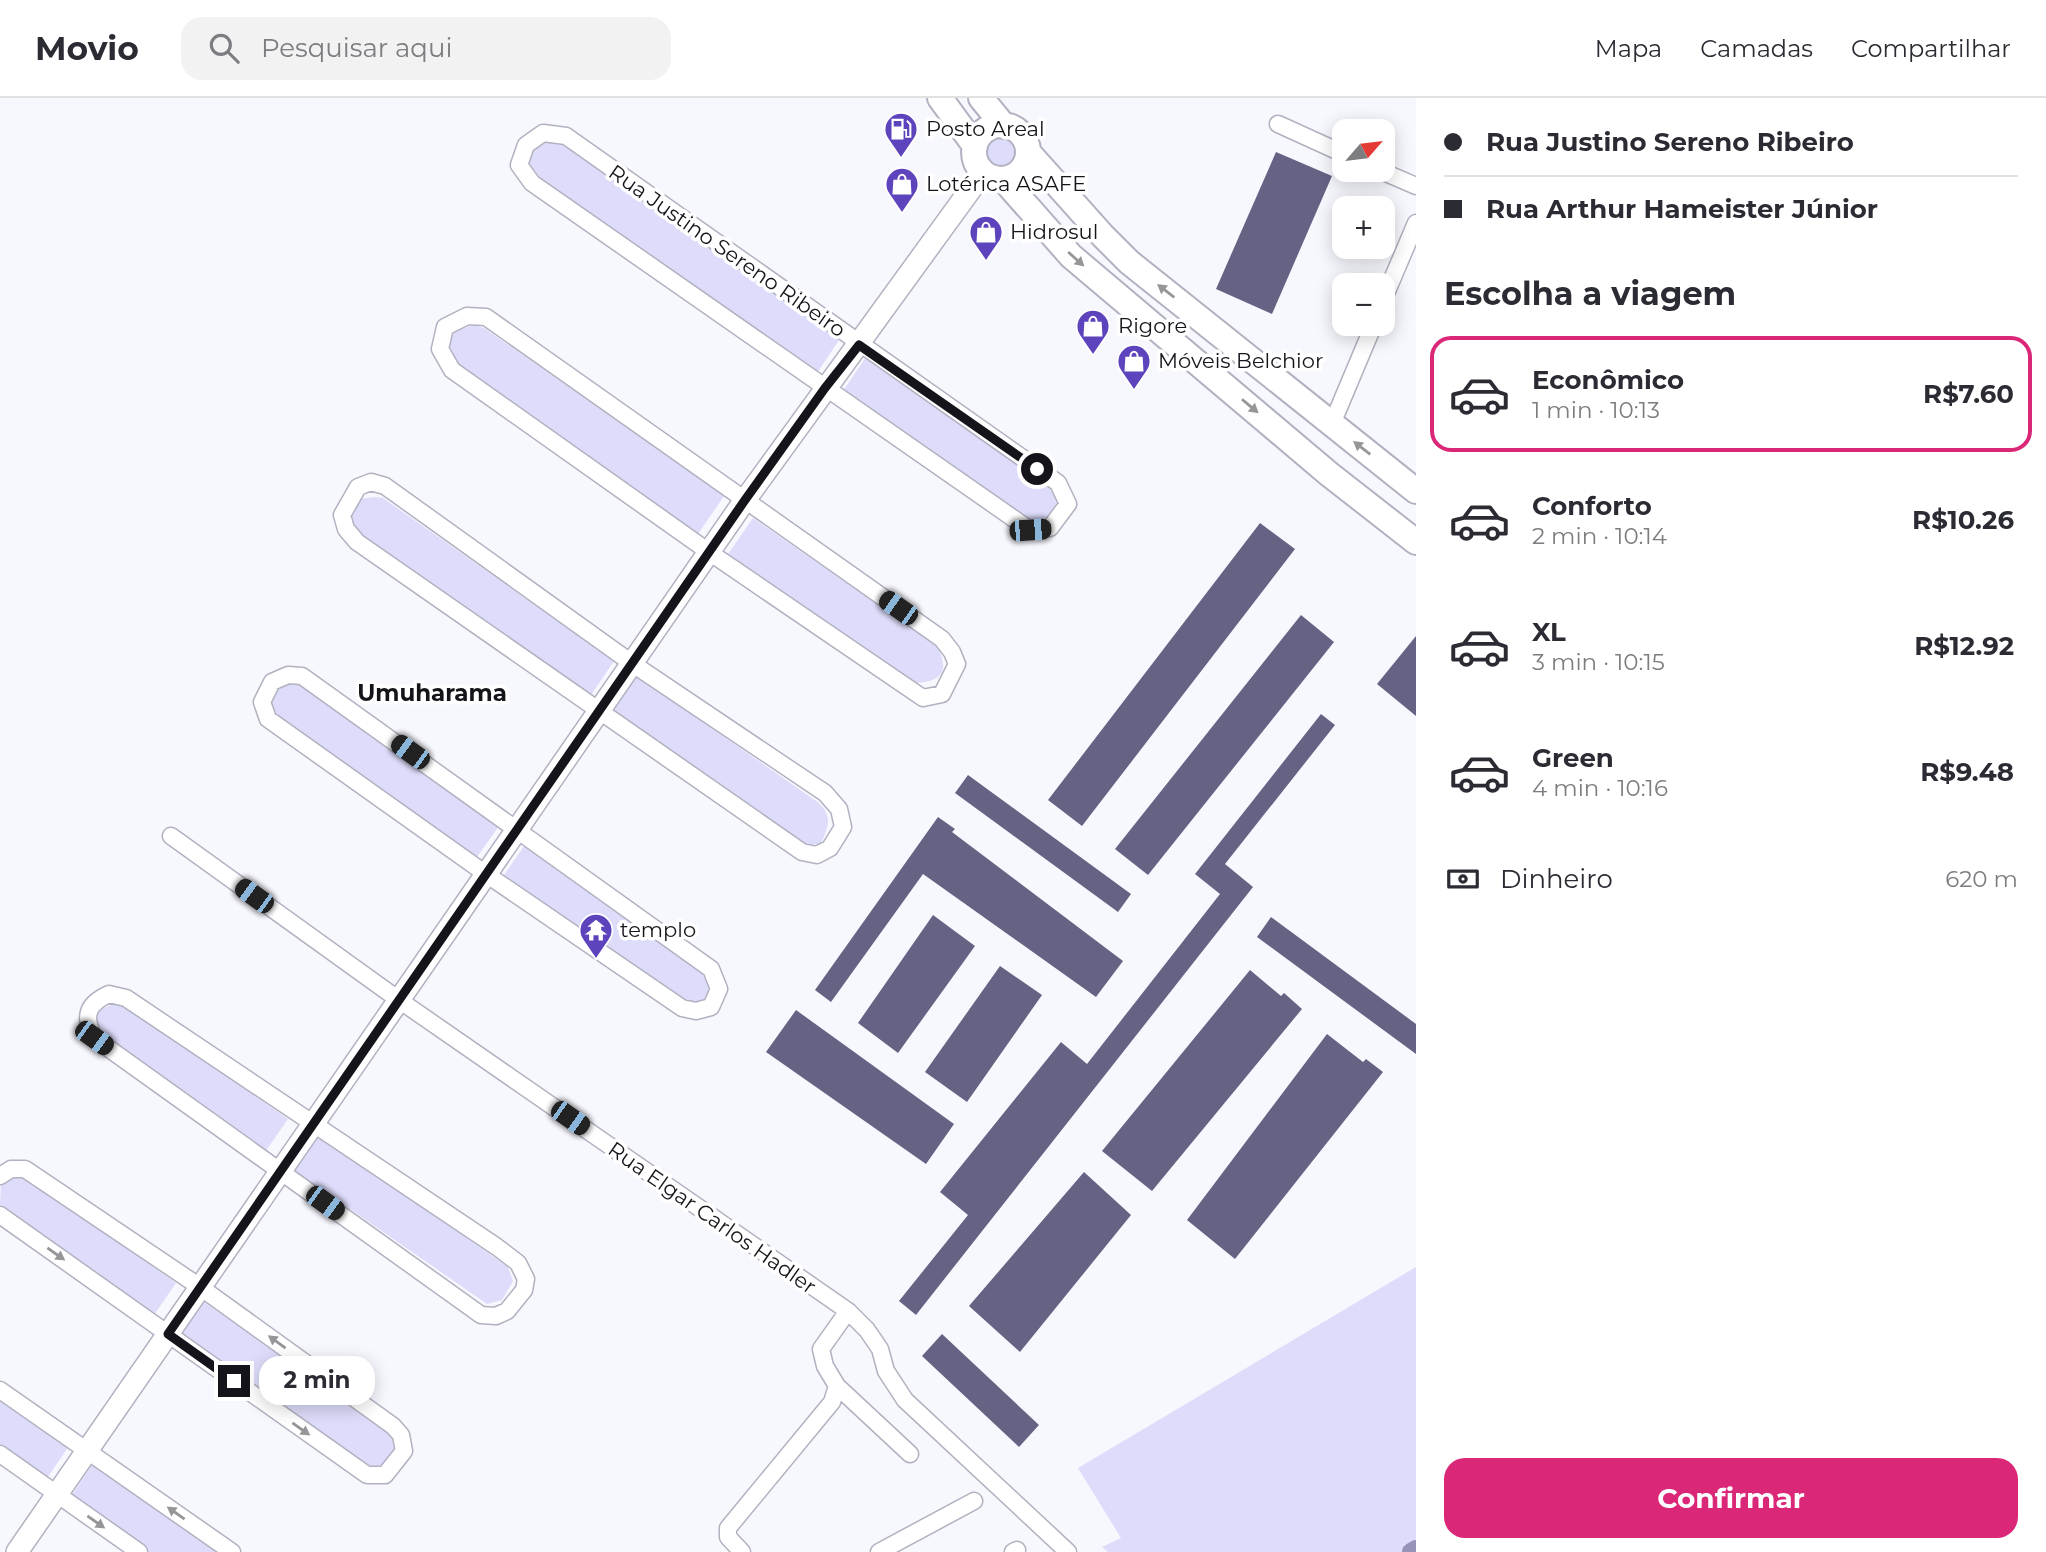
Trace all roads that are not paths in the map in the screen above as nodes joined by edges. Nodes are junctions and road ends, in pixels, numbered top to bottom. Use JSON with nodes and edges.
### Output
{"nodes":[{"id":1,"x":940,"y":98,"type":"edge"},
{"id":2,"x":981,"y":98,"type":"edge"},
{"id":3,"x":1278,"y":124,"type":"dead end"},
{"id":4,"x":1004,"y":126,"type":"junction"},
{"id":5,"x":1332,"y":149,"type":"edge"},
{"id":6,"x":1028,"y":152,"type":"junction"},
{"id":7,"x":983,"y":171,"type":"junction"},
{"id":8,"x":1395,"y":177,"type":"edge"},
{"id":9,"x":1416,"y":186,"type":"edge"},
{"id":10,"x":1416,"y":223,"type":"edge"},
{"id":11,"x":1395,"y":273,"type":"edge"},
{"id":12,"x":1369,"y":336,"type":"edge"},
{"id":13,"x":859,"y":345,"type":"junction"},
{"id":14,"x":825,"y":388,"type":"junction"},
{"id":15,"x":1332,"y":424,"type":"junction"},
{"id":16,"x":1416,"y":491,"type":"edge"},
{"id":17,"x":745,"y":500,"type":"junction"},
{"id":18,"x":1416,"y":542,"type":"edge"},
{"id":19,"x":709,"y":552,"type":"junction"},
{"id":20,"x":633,"y":664,"type":"junction"},
{"id":21,"x":600,"y":710,"type":"junction"},
{"id":22,"x":517,"y":829,"type":"junction"},
{"id":23,"x":170,"y":836,"type":"dead end"},
{"id":24,"x":486,"y":874,"type":"junction"},
{"id":25,"x":399,"y":1000,"type":"junction"},
{"id":26,"x":314,"y":1124,"type":"junction"},
{"id":27,"x":280,"y":1171,"type":"junction"},
{"id":28,"x":0,"y":1176,"type":"edge"},
{"id":29,"x":0,"y":1215,"type":"edge"},
{"id":30,"x":200,"y":1287,"type":"junction"},
{"id":31,"x":848,"y":1311,"type":"junction"},
{"id":32,"x":168,"y":1334,"type":"junction"},
{"id":33,"x":837,"y":1386,"type":"junction"},
{"id":34,"x":0,"y":1390,"type":"edge"},
{"id":35,"x":87,"y":1451,"type":"junction"},
{"id":36,"x":0,"y":1454,"type":"edge"},
{"id":37,"x":911,"y":1454,"type":"dead end"},
{"id":38,"x":57,"y":1494,"type":"junction"},
{"id":39,"x":974,"y":1501,"type":"dead end"},
{"id":40,"x":17,"y":1552,"type":"edge"},
{"id":41,"x":139,"y":1552,"type":"edge"},
{"id":42,"x":232,"y":1552,"type":"edge"},
{"id":43,"x":742,"y":1552,"type":"edge"},
{"id":44,"x":879,"y":1552,"type":"edge"},
{"id":45,"x":1068,"y":1552,"type":"edge"}],
"edges":[{"from":1,"to":7,"type":"main road"},
{"from":2,"to":4,"type":"main road"},
{"from":3,"to":5,"type":"street"},
{"from":4,"to":6,"type":"main road"},
{"from":4,"to":7,"type":"main road"},
{"from":6,"to":7,"type":"main road"},
{"from":15,"to":6,"type":"main road","one_way":true},
{"from":7,"to":13,"type":"street"},
{"from":7,"to":18,"type":"main road","one_way":true},
{"from":8,"to":9,"type":"street"},
{"from":10,"to":11,"type":"street"},
{"from":12,"to":15,"type":"street"},
{"from":13,"to":14,"type":"street"},
{"from":13,"to":14,"type":"street","name":"Rua Justino Sereno Ribeiro"},
{"from":13,"to":14,"type":"street","name":"Rua Justino Sereno Ribeiro"},
{"from":14,"to":17,"type":"street"},
{"from":16,"to":15,"type":"main road","one_way":true},
{"from":17,"to":19,"type":"street"},
{"from":17,"to":19,"type":"street"},
{"from":17,"to":19,"type":"street"},
{"from":19,"to":20,"type":"street"},
{"from":20,"to":21,"type":"street"},
{"from":20,"to":21,"type":"street"},
{"from":20,"to":21,"type":"street"},
{"from":21,"to":22,"type":"street"},
{"from":22,"to":24,"type":"street"},
{"from":22,"to":24,"type":"street"},
{"from":22,"to":24,"type":"street"},
{"from":23,"to":25,"type":"street","name":"Rua Elgar Carlos Hadler"},
{"from":24,"to":25,"type":"street"},
{"from":25,"to":26,"type":"street"},
{"from":25,"to":31,"type":"street","name":"Rua Elgar Carlos Hadler"},
{"from":26,"to":27,"type":"street"},
{"from":26,"to":27,"type":"street"},
{"from":26,"to":27,"type":"street"},
{"from":27,"to":30,"type":"street"},
{"from":28,"to":30,"type":"street"},
{"from":29,"to":32,"type":"street","one_way":true},
{"from":30,"to":32,"type":"street"},
{"from":32,"to":30,"type":"street","one_way":true},
{"from":31,"to":33,"type":"street"},
{"from":31,"to":45,"type":"street","name":"Rua Elgar Carlos Hadler"},
{"from":32,"to":35,"type":"street"},
{"from":33,"to":37,"type":"street"},
{"from":33,"to":43,"type":"street"},
{"from":34,"to":35,"type":"street"},
{"from":35,"to":38,"type":"street"},
{"from":42,"to":35,"type":"street","one_way":true},
{"from":36,"to":38,"type":"street"},
{"from":38,"to":40,"type":"street"},
{"from":38,"to":41,"type":"street","one_way":true},
{"from":39,"to":44,"type":"street"}]}
